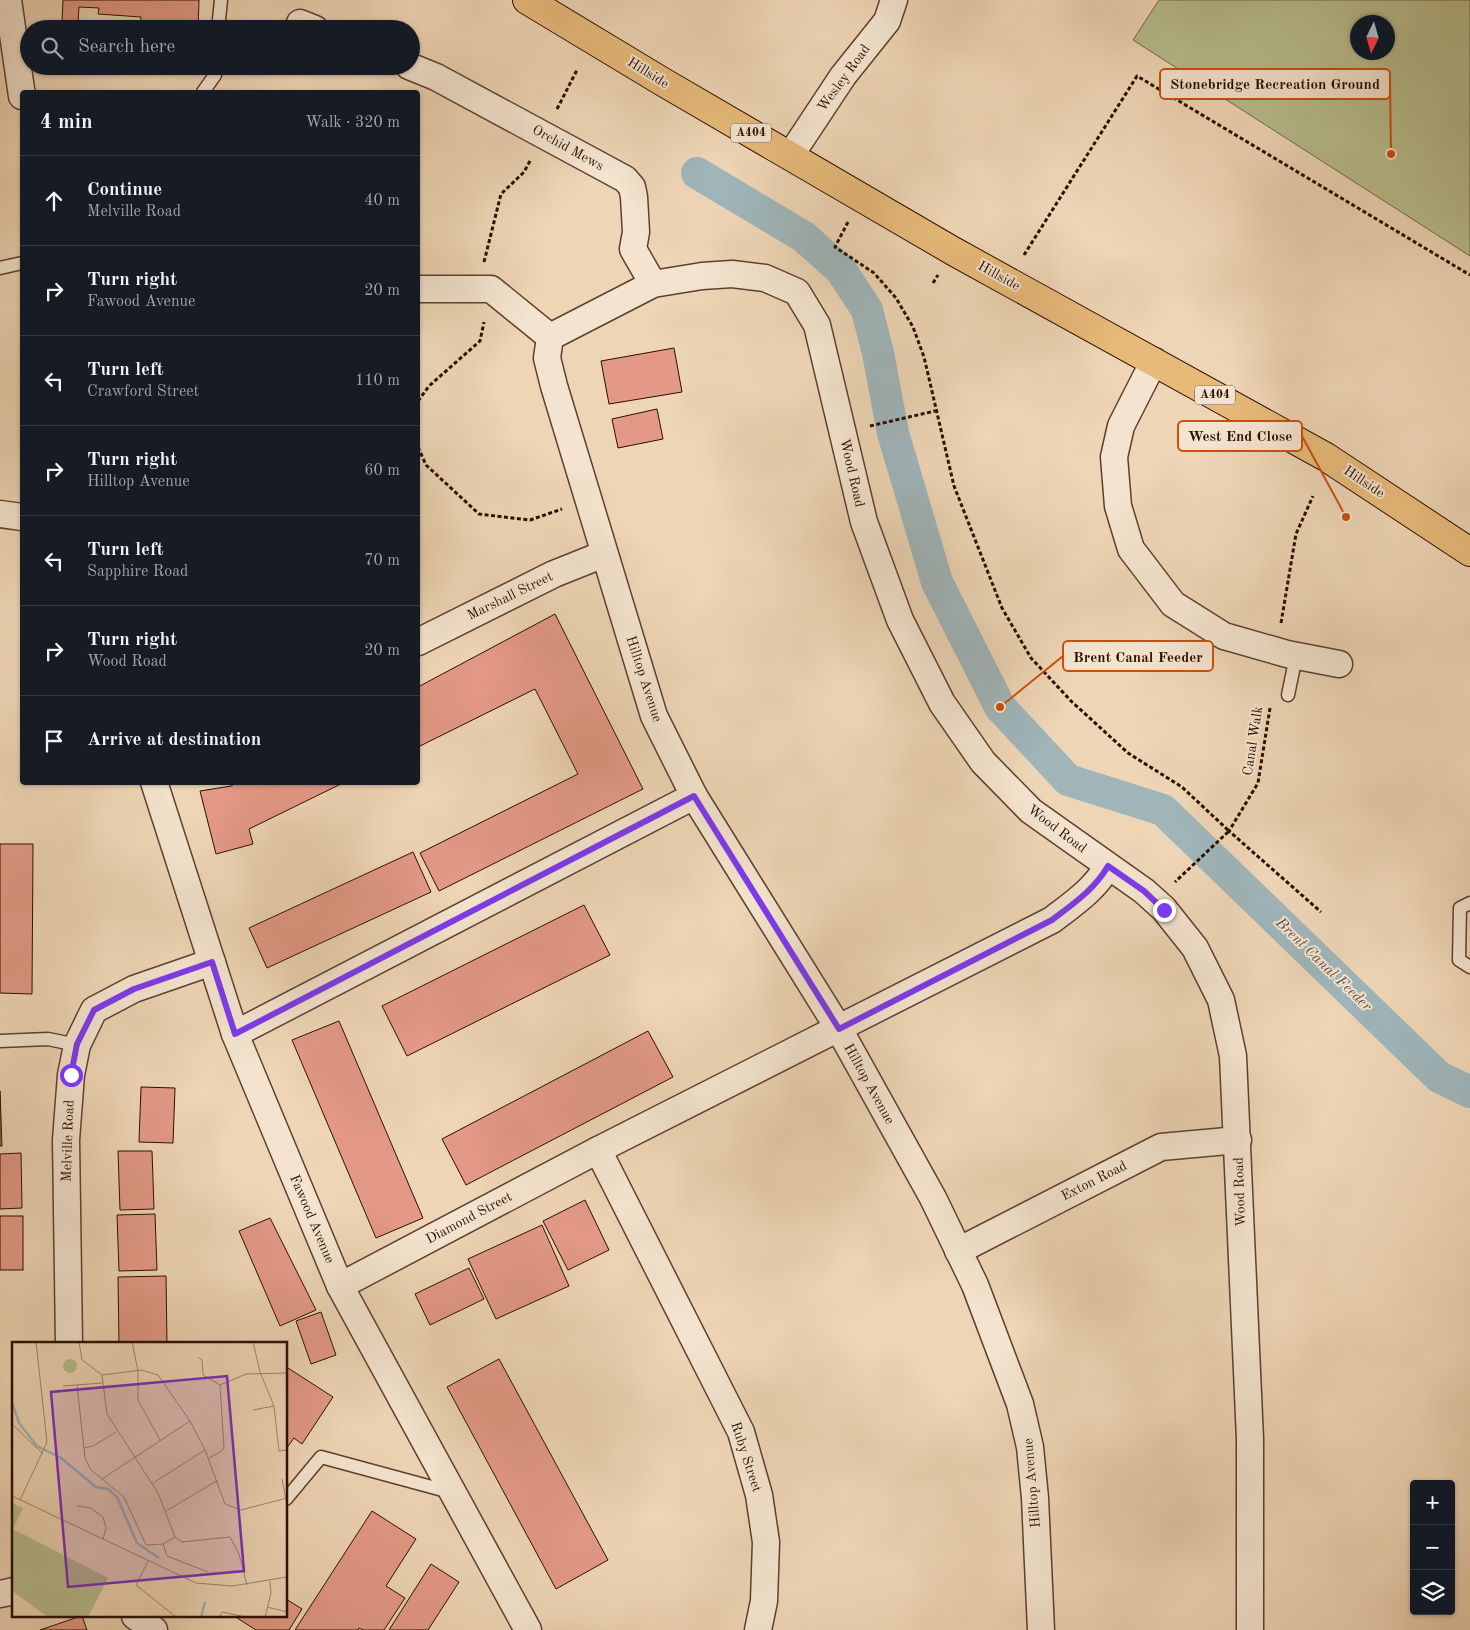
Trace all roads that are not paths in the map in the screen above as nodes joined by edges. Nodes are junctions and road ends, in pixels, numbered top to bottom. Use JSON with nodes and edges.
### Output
{"nodes":[{"id":1,"x":8,"y":0,"type":"edge"},
{"id":2,"x":220,"y":0,"type":"edge"},
{"id":3,"x":527,"y":0,"type":"edge"},
{"id":4,"x":894,"y":0,"type":"edge"},
{"id":5,"x":219,"y":20,"type":"edge"},
{"id":6,"x":420,"y":70,"type":"edge"},
{"id":7,"x":215,"y":75,"type":"edge"},
{"id":8,"x":21,"y":90,"type":"edge"},
{"id":9,"x":204,"y":90,"type":"edge"},
{"id":10,"x":790,"y":156,"type":"junction"},
{"id":11,"x":20,"y":263,"type":"edge"},
{"id":12,"x":0,"y":268,"type":"edge"},
{"id":13,"x":653,"y":284,"type":"junction"},
{"id":14,"x":420,"y":289,"type":"edge"},
{"id":15,"x":550,"y":337,"type":"junction"},
{"id":16,"x":1154,"y":361,"type":"junction"},
{"id":17,"x":0,"y":514,"type":"edge"},
{"id":18,"x":20,"y":517,"type":"edge"},
{"id":19,"x":1470,"y":552,"type":"edge"},
{"id":20,"x":604,"y":554,"type":"junction"},
{"id":21,"x":420,"y":641,"type":"edge"},
{"id":22,"x":1292,"y":655,"type":"junction"},
{"id":23,"x":1339,"y":664,"type":"dead end"},
{"id":24,"x":1288,"y":695,"type":"road end"},
{"id":25,"x":155,"y":785,"type":"edge"},
{"id":26,"x":694,"y":796,"type":"junction"},
{"id":27,"x":1108,"y":866,"type":"junction"},
{"id":28,"x":1470,"y":903,"type":"edge"},
{"id":29,"x":212,"y":962,"type":"junction"},
{"id":30,"x":1470,"y":967,"type":"edge"},
{"id":31,"x":839,"y":1029,"type":"junction"},
{"id":32,"x":235,"y":1034,"type":"junction"},
{"id":33,"x":0,"y":1041,"type":"edge"},
{"id":34,"x":77,"y":1044,"type":"junction"},
{"id":35,"x":1238,"y":1140,"type":"junction"},
{"id":36,"x":598,"y":1150,"type":"junction"},
{"id":37,"x":958,"y":1251,"type":"junction"},
{"id":38,"x":340,"y":1286,"type":"junction"},
{"id":39,"x":69,"y":1342,"type":"edge"},
{"id":40,"x":452,"y":1492,"type":"junction"},
{"id":41,"x":288,"y":1496,"type":"edge"},
{"id":42,"x":137,"y":1618,"type":"edge"},
{"id":43,"x":154,"y":1630,"type":"edge"},
{"id":44,"x":528,"y":1630,"type":"edge"},
{"id":45,"x":758,"y":1630,"type":"edge"},
{"id":46,"x":1041,"y":1630,"type":"edge"},
{"id":47,"x":1250,"y":1630,"type":"edge"}],
"edges":[{"from":1,"to":8,"type":"street"},
{"from":2,"to":5,"type":"lane"},
{"from":3,"to":10,"type":"main road","name":"Hillside","number":"A404"},
{"from":4,"to":10,"type":"street","name":"Wesley Road"},
{"from":6,"to":13,"type":"street","name":"Orchid Mews"},
{"from":7,"to":9,"type":"lane"},
{"from":10,"to":16,"type":"main road","name":"Hillside","number":"A404"},
{"from":11,"to":12,"type":"lane"},
{"from":13,"to":15,"type":"street","name":"Wood Road"},
{"from":13,"to":27,"type":"street","name":"Wood Road"},
{"from":14,"to":15,"type":"street"},
{"from":15,"to":20,"type":"street","name":"Hilltop Avenue"},
{"from":16,"to":19,"type":"main road","name":"Hillside","number":"A404"},
{"from":16,"to":22,"type":"street"},
{"from":17,"to":18,"type":"street"},
{"from":20,"to":21,"type":"street","name":"Marshall Street"},
{"from":20,"to":26,"type":"street","name":"Hilltop Avenue"},
{"from":22,"to":23,"type":"street"},
{"from":22,"to":24,"type":"lane"},
{"from":25,"to":29,"type":"street","name":"Fawood Avenue"},
{"from":26,"to":31,"type":"street","name":"Hilltop Avenue"},
{"from":26,"to":32,"type":"street"},
{"from":27,"to":31,"type":"street","name":"Diamond Street"},
{"from":27,"to":35,"type":"street","name":"Wood Road"},
{"from":28,"to":30,"type":"lane"},
{"from":29,"to":32,"type":"street","name":"Fawood Avenue"},
{"from":29,"to":34,"type":"street","name":"Melville Road"},
{"from":31,"to":36,"type":"street","name":"Diamond Street"},
{"from":31,"to":37,"type":"street","name":"Hilltop Avenue"},
{"from":32,"to":38,"type":"street","name":"Fawood Avenue"},
{"from":33,"to":34,"type":"lane"},
{"from":34,"to":39,"type":"street","name":"Melville Road"},
{"from":35,"to":37,"type":"street","name":"Exton Road"},
{"from":35,"to":47,"type":"street","name":"Wood Road"},
{"from":36,"to":38,"type":"street","name":"Diamond Street"},
{"from":36,"to":45,"type":"street","name":"Ruby Street"},
{"from":37,"to":46,"type":"street","name":"Hilltop Avenue"},
{"from":38,"to":40,"type":"street","name":"Fawood Avenue"},
{"from":40,"to":41,"type":"lane"},
{"from":40,"to":44,"type":"street","name":"Fawood Avenue"},
{"from":42,"to":43,"type":"street"}]}
